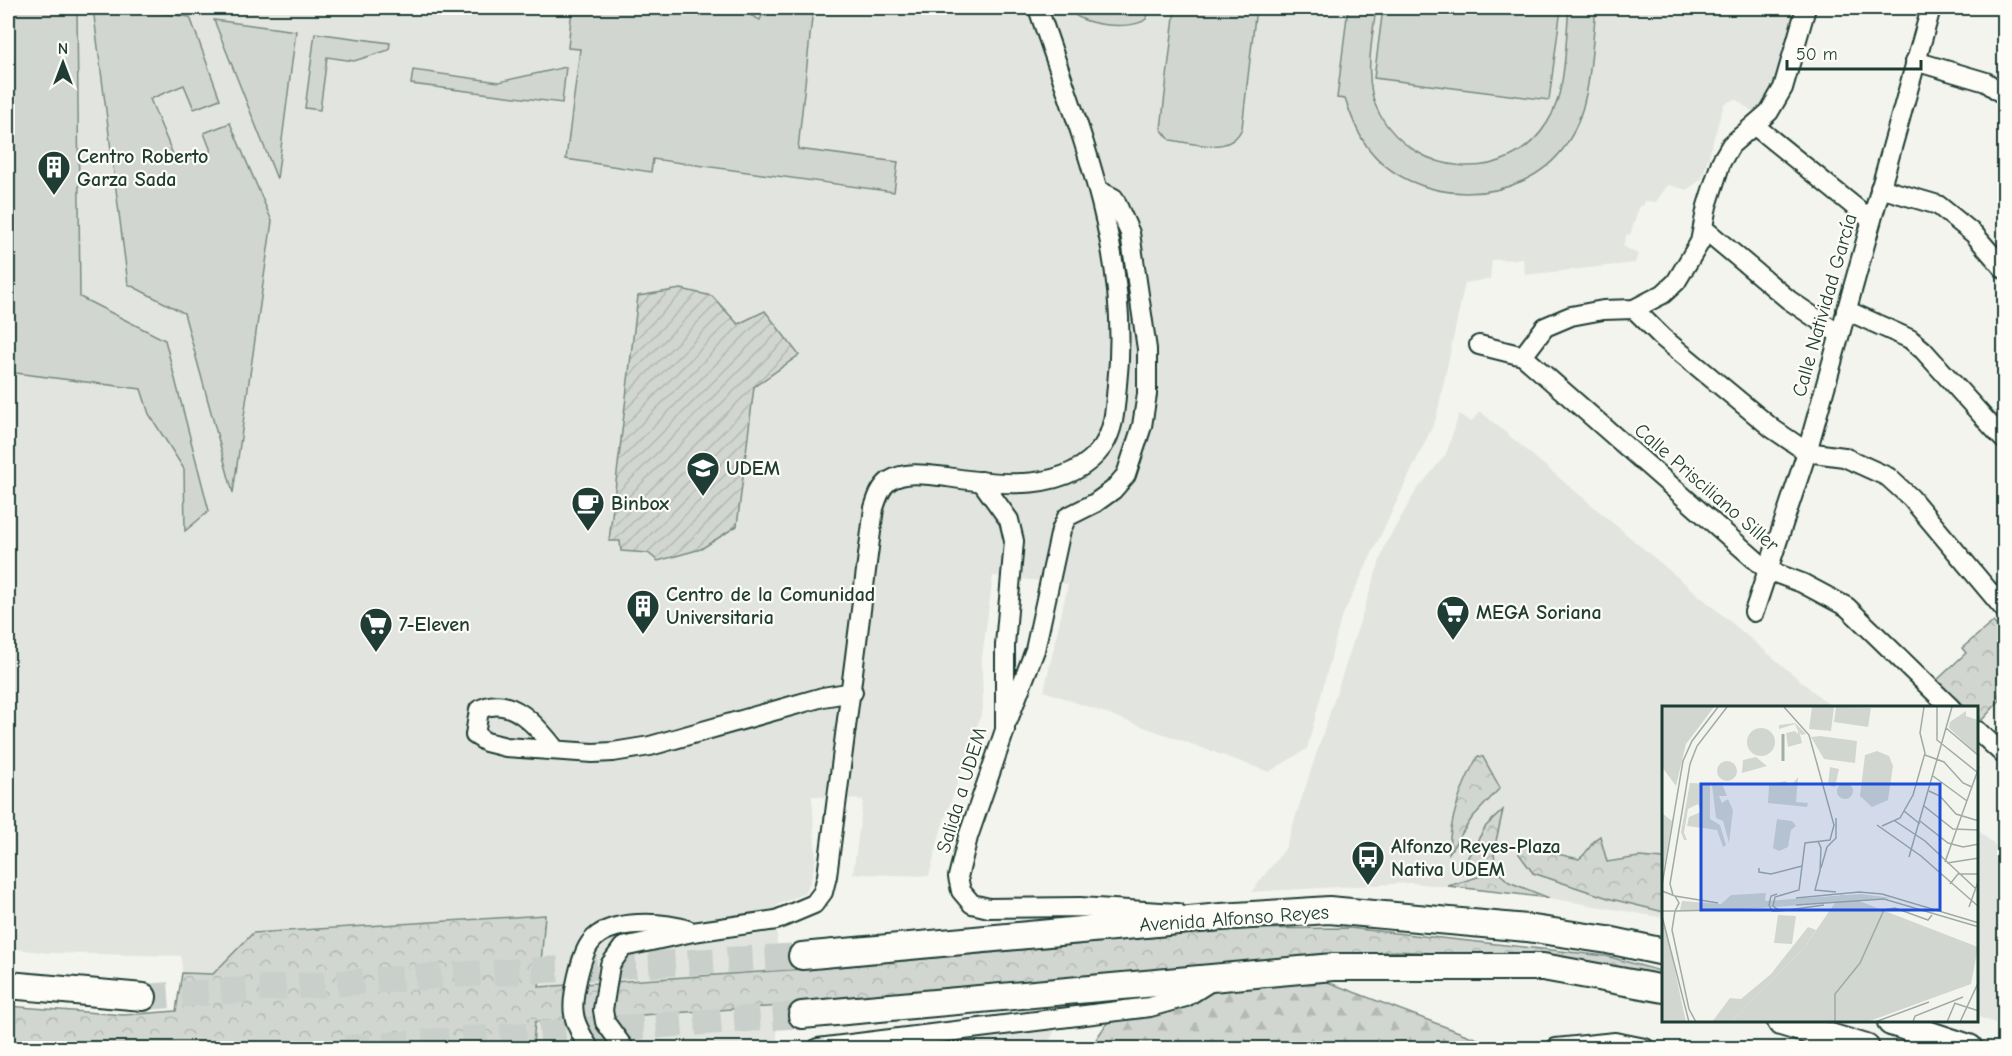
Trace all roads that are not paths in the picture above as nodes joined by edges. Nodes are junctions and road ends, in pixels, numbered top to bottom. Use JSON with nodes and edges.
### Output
{"nodes":[{"id":1,"x":1038,"y":8,"type":"edge"},
{"id":2,"x":1806,"y":8,"type":"edge"},
{"id":3,"x":1931,"y":8,"type":"edge"},
{"id":4,"x":1916,"y":61,"type":"junction"},
{"id":5,"x":2004,"y":95,"type":"edge"},
{"id":6,"x":1755,"y":126,"type":"junction"},
{"id":7,"x":1880,"y":188,"type":"junction"},
{"id":8,"x":1100,"y":191,"type":"junction"},
{"id":9,"x":1871,"y":220,"type":"junction"},
{"id":10,"x":1703,"y":228,"type":"junction"},
{"id":11,"x":2004,"y":269,"type":"edge"},
{"id":12,"x":1634,"y":309,"type":"junction"},
{"id":13,"x":1846,"y":310,"type":"junction"},
{"id":14,"x":1839,"y":334,"type":"junction"},
{"id":15,"x":1479,"y":345,"type":"dead end"},
{"id":16,"x":1523,"y":356,"type":"junction"},
{"id":17,"x":2004,"y":440,"type":"edge"},
{"id":18,"x":1807,"y":452,"type":"junction"},
{"id":19,"x":981,"y":481,"type":"junction"},
{"id":20,"x":1767,"y":570,"type":"junction"},
{"id":21,"x":2004,"y":609,"type":"edge"},
{"id":22,"x":1754,"y":612,"type":"dead end"},
{"id":23,"x":853,"y":692,"type":"junction"},
{"id":24,"x":1949,"y":706,"type":"edge"},
{"id":25,"x":1005,"y":730,"type":"junction"},
{"id":26,"x":1979,"y":733,"type":"edge"},
{"id":27,"x":555,"y":749,"type":"dead end"},
{"id":28,"x":2004,"y":755,"type":"edge"},
{"id":29,"x":1221,"y":917,"type":"junction"},
{"id":30,"x":693,"y":932,"type":"junction"},
{"id":31,"x":1662,"y":952,"type":"edge"},
{"id":32,"x":802,"y":956,"type":"tunnel mouth"},
{"id":33,"x":1217,"y":978,"type":"junction"},
{"id":34,"x":8,"y":985,"type":"edge"},
{"id":35,"x":1662,"y":989,"type":"edge"},
{"id":36,"x":143,"y":997,"type":"tunnel mouth"},
{"id":37,"x":802,"y":1015,"type":"tunnel mouth"},
{"id":38,"x":1784,"y":1023,"type":"edge"},
{"id":39,"x":1894,"y":1023,"type":"edge"},
{"id":40,"x":589,"y":1048,"type":"edge"},
{"id":41,"x":624,"y":1048,"type":"edge"},
{"id":42,"x":818,"y":1048,"type":"edge"},
{"id":43,"x":1556,"y":1048,"type":"edge"},
{"id":44,"x":1646,"y":1048,"type":"edge"},
{"id":45,"x":1866,"y":1048,"type":"edge"},
{"id":46,"x":1969,"y":1048,"type":"edge"}],
"edges":[{"from":1,"to":8,"type":"street"},
{"from":2,"to":6,"type":"street"},
{"from":3,"to":4,"type":"street","name":"Calle Natividad García"},
{"from":4,"to":5,"type":"street"},
{"from":4,"to":7,"type":"street","name":"Calle Natividad García"},
{"from":6,"to":9,"type":"street"},
{"from":6,"to":10,"type":"street"},
{"from":7,"to":9,"type":"street","name":"Calle Natividad García"},
{"from":7,"to":11,"type":"street"},
{"from":8,"to":19,"type":"street"},
{"from":8,"to":25,"type":"street"},
{"from":9,"to":13,"type":"street","name":"Calle Natividad García"},
{"from":10,"to":12,"type":"street"},
{"from":10,"to":14,"type":"street"},
{"from":12,"to":16,"type":"street"},
{"from":12,"to":18,"type":"street"},
{"from":13,"to":14,"type":"street","name":"Calle Natividad García"},
{"from":13,"to":17,"type":"street"},
{"from":14,"to":18,"type":"street","name":"Calle Natividad García"},
{"from":15,"to":16,"type":"street"},
{"from":16,"to":20,"type":"street","name":"Calle Prisciliano Siller"},
{"from":18,"to":20,"type":"street","name":"Calle Natividad García"},
{"from":18,"to":21,"type":"street"},
{"from":19,"to":23,"type":"street"},
{"from":19,"to":25,"type":"street","name":"Salida a UDEM"},
{"from":20,"to":22,"type":"street","name":"Calle Natividad García"},
{"from":20,"to":24,"type":"street","name":"Calle Prisciliano Siller"},
{"from":23,"to":27,"type":"street"},
{"from":23,"to":30,"type":"street"},
{"from":25,"to":29,"type":"street","name":"Salida a UDEM"},
{"from":26,"to":28,"type":"street"},
{"from":29,"to":31,"type":"main road","name":"Avenida Alfonso Reyes"},
{"from":29,"to":32,"type":"main road","name":"Avenida Alfonso Reyes"},
{"from":30,"to":40,"type":"street"},
{"from":30,"to":41,"type":"street"},
{"from":33,"to":35,"type":"main road"},
{"from":33,"to":37,"type":"main road"},
{"from":33,"to":42,"type":"street"},
{"from":34,"to":36,"type":"main road"},
{"from":38,"to":45,"type":"main road"},
{"from":39,"to":46,"type":"main road"},
{"from":43,"to":44,"type":"street"}]}
